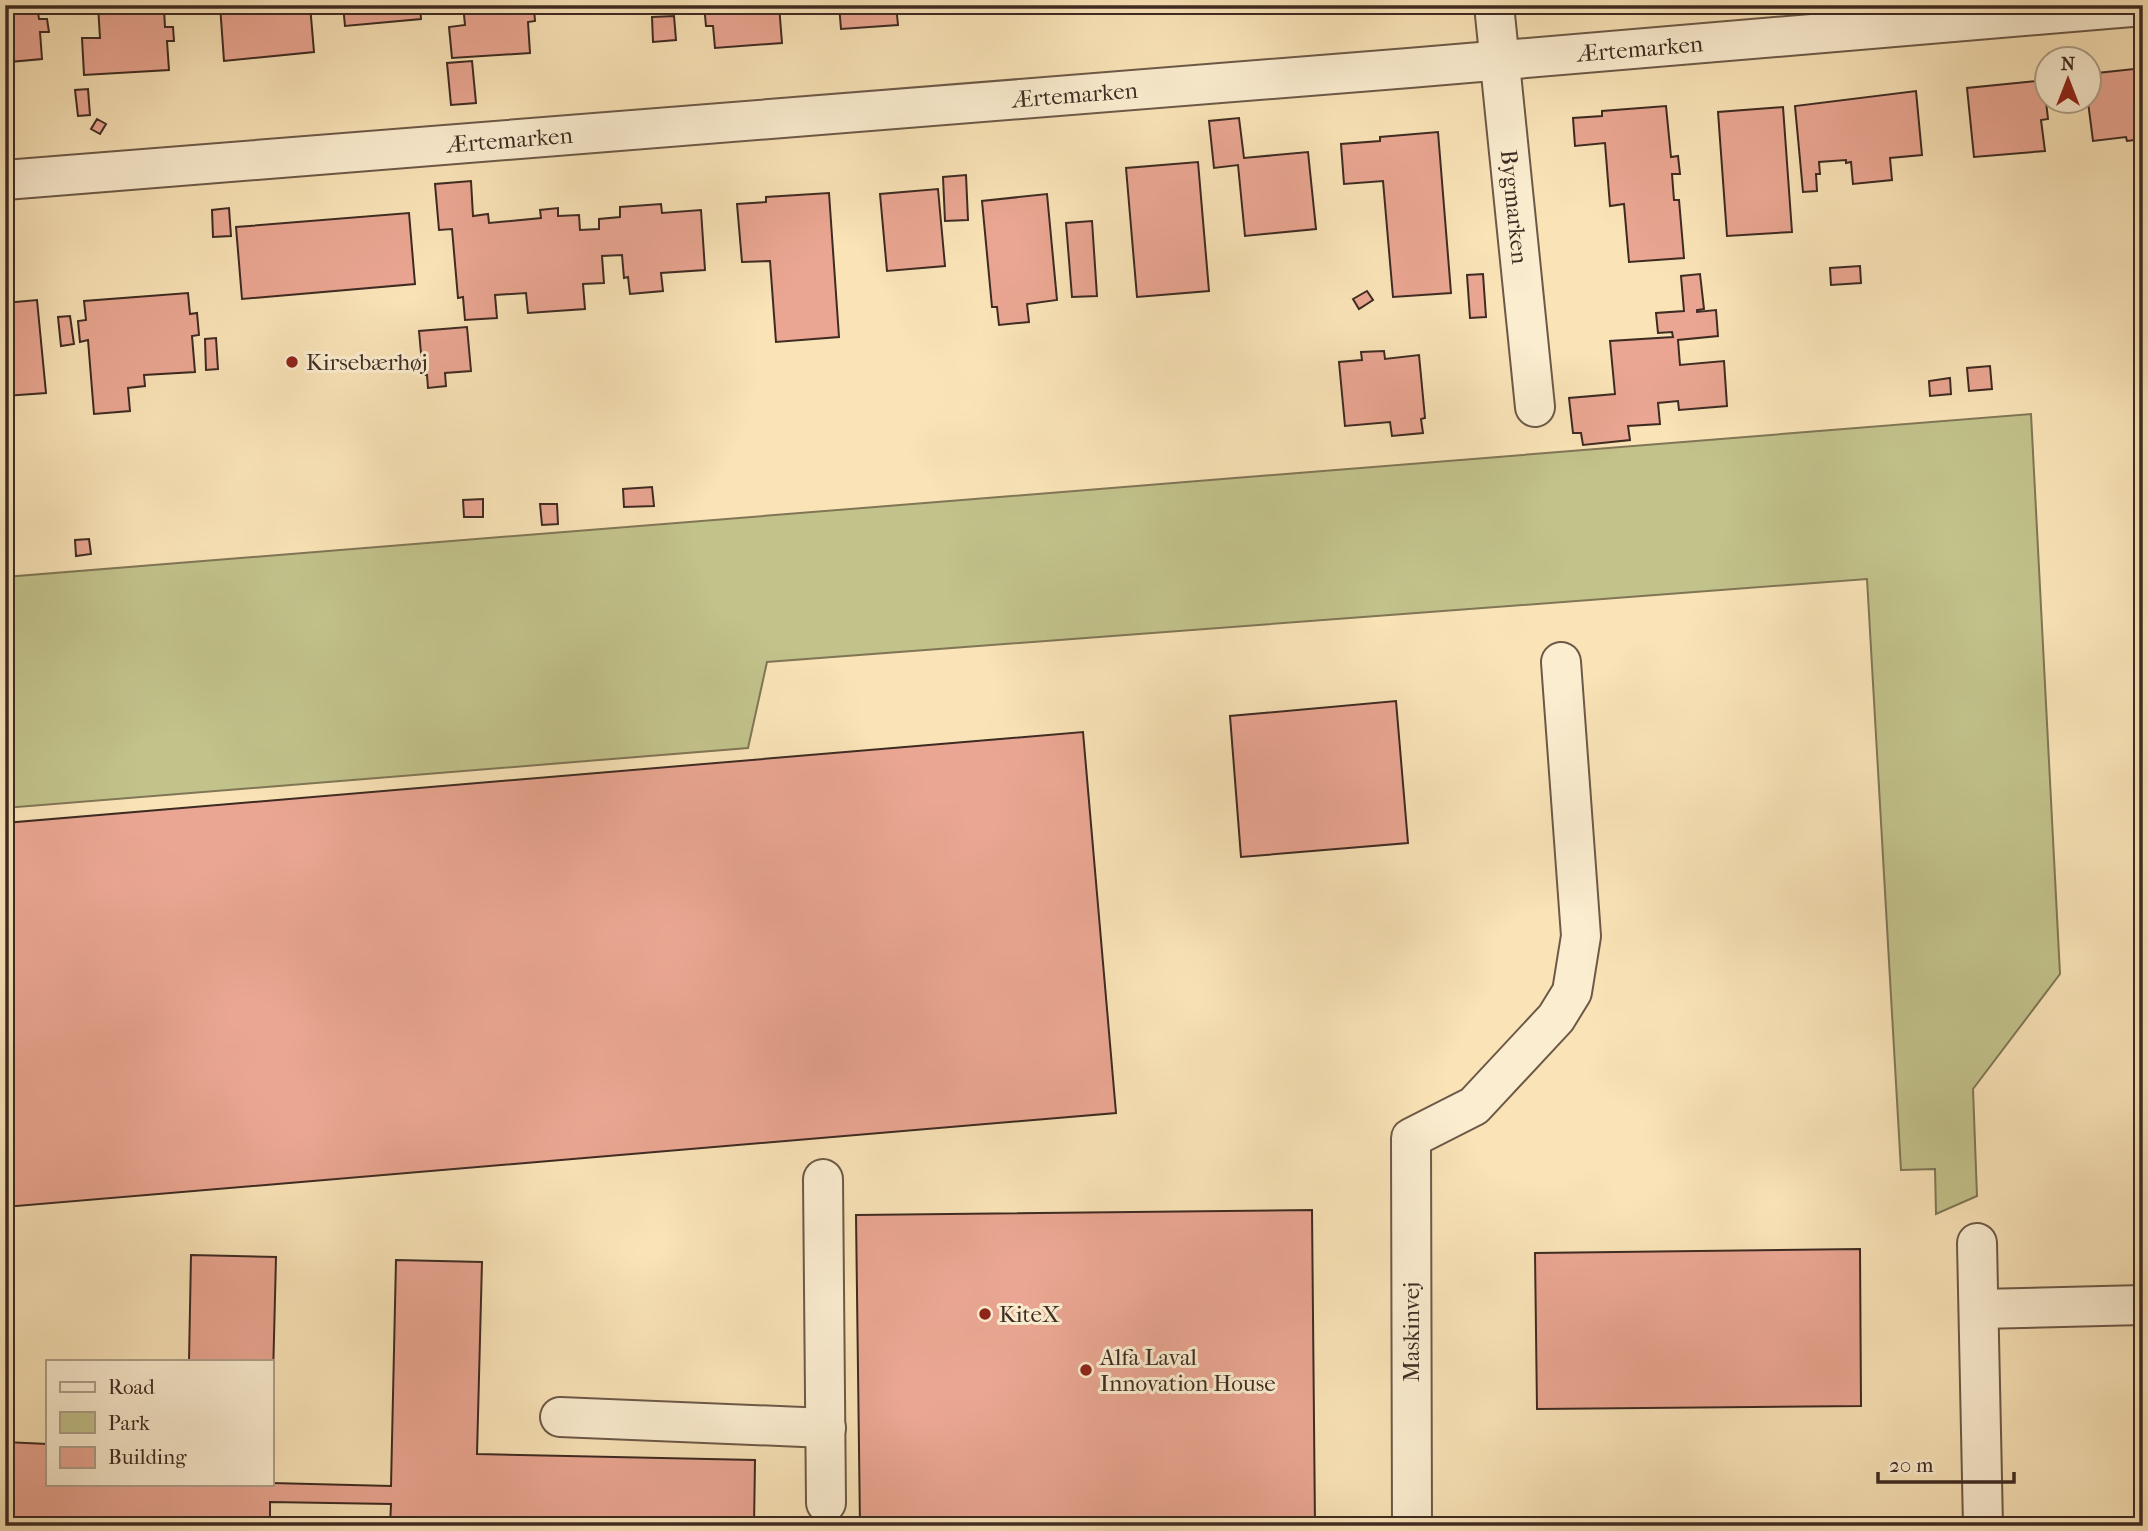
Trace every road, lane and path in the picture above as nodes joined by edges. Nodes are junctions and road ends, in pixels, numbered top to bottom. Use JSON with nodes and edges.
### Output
{"nodes":[{"id":1,"x":1494,"y":5,"type":"edge"},
{"id":2,"x":2143,"y":6,"type":"edge"},
{"id":3,"x":1499,"y":61,"type":"junction"},
{"id":4,"x":5,"y":180,"type":"edge"},
{"id":5,"x":1535,"y":407,"type":"dead end"},
{"id":6,"x":1561,"y":662,"type":"dead end"},
{"id":7,"x":823,"y":1179,"type":"dead end"},
{"id":8,"x":1977,"y":1243,"type":"dead end"},
{"id":9,"x":2143,"y":1306,"type":"edge"},
{"id":10,"x":1979,"y":1309,"type":"junction"},
{"id":11,"x":560,"y":1417,"type":"dead end"},
{"id":12,"x":826,"y":1428,"type":"junction"},
{"id":13,"x":827,"y":1503,"type":"dead end"},
{"id":14,"x":1412,"y":1526,"type":"edge"},
{"id":15,"x":1983,"y":1526,"type":"edge"}],
"edges":[{"from":1,"to":3,"type":"street","name":"Bygmarken"},
{"from":2,"to":3,"type":"street","name":"Ærtemarken"},
{"from":3,"to":4,"type":"street","name":"Ærtemarken"},
{"from":3,"to":5,"type":"street","name":"Bygmarken"},
{"from":6,"to":14,"type":"street","name":"Maskinvej"},
{"from":7,"to":12,"type":"street"},
{"from":8,"to":10,"type":"street"},
{"from":9,"to":10,"type":"street"},
{"from":10,"to":15,"type":"street"},
{"from":11,"to":12,"type":"street"},
{"from":12,"to":13,"type":"street"}]}
